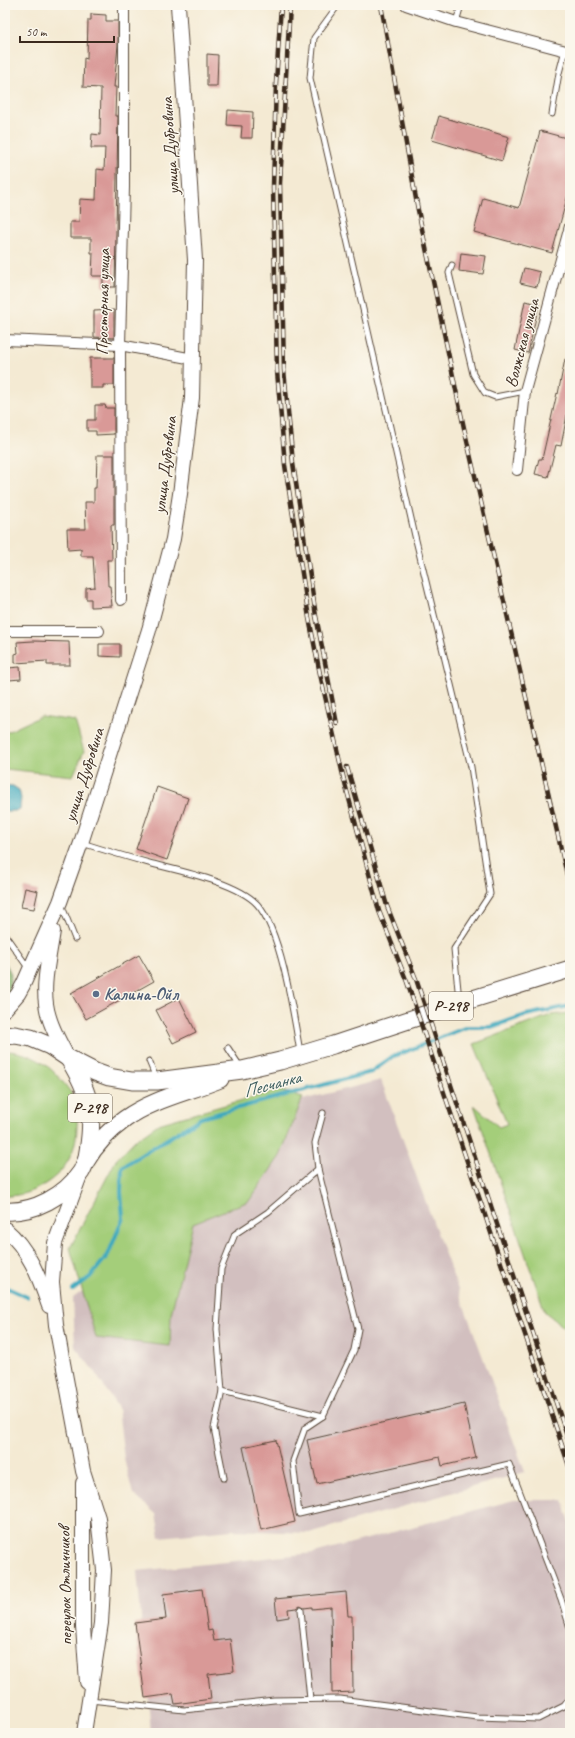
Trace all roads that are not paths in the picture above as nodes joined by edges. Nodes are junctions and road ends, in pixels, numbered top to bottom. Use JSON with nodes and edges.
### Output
{"nodes":[{"id":1,"x":124,"y":5,"type":"edge"},
{"id":2,"x":178,"y":5,"type":"edge"},
{"id":3,"x":338,"y":5,"type":"edge"},
{"id":4,"x":406,"y":5,"type":"edge"},
{"id":5,"x":461,"y":5,"type":"edge"},
{"id":6,"x":456,"y":22,"type":"junction"},
{"id":7,"x":568,"y":51,"type":"edge"},
{"id":8,"x":552,"y":114,"type":"dead end"},
{"id":9,"x":570,"y":226,"type":"edge"},
{"id":10,"x":452,"y":265,"type":"dead end"},
{"id":11,"x":5,"y":340,"type":"edge"},
{"id":12,"x":120,"y":344,"type":"junction"},
{"id":13,"x":193,"y":359,"type":"junction"},
{"id":14,"x":525,"y":391,"type":"junction"},
{"id":15,"x":517,"y":470,"type":"dead end"},
{"id":16,"x":121,"y":600,"type":"dead end"},
{"id":17,"x":5,"y":631,"type":"edge"},
{"id":18,"x":99,"y":631,"type":"dead end"},
{"id":19,"x":81,"y":843,"type":"junction"},
{"id":20,"x":58,"y":908,"type":"junction"},
{"id":21,"x":5,"y":935,"type":"edge"},
{"id":22,"x":75,"y":939,"type":"dead end"},
{"id":23,"x":570,"y":969,"type":"edge"},
{"id":24,"x":30,"y":971,"type":"junction"},
{"id":25,"x":460,"y":1003,"type":"junction"},
{"id":26,"x":5,"y":1009,"type":"edge"},
{"id":27,"x":5,"y":1036,"type":"edge"},
{"id":28,"x":228,"y":1048,"type":"dead end"},
{"id":29,"x":301,"y":1055,"type":"junction"},
{"id":30,"x":68,"y":1058,"type":"junction"},
{"id":31,"x":149,"y":1061,"type":"dead end"},
{"id":32,"x":242,"y":1070,"type":"junction"},
{"id":33,"x":157,"y":1081,"type":"junction"},
{"id":34,"x":323,"y":1113,"type":"dead end"},
{"id":35,"x":83,"y":1167,"type":"junction"},
{"id":36,"x":318,"y":1169,"type":"junction"},
{"id":37,"x":5,"y":1211,"type":"edge"},
{"id":38,"x":5,"y":1229,"type":"edge"},
{"id":39,"x":56,"y":1325,"type":"junction"},
{"id":40,"x":222,"y":1391,"type":"junction"},
{"id":41,"x":323,"y":1416,"type":"junction"},
{"id":42,"x":83,"y":1471,"type":"junction"},
{"id":43,"x":224,"y":1478,"type":"dead end"},
{"id":44,"x":301,"y":1610,"type":"dead end"},
{"id":45,"x":570,"y":1628,"type":"edge"},
{"id":46,"x":570,"y":1698,"type":"edge"},
{"id":47,"x":310,"y":1699,"type":"junction"},
{"id":48,"x":89,"y":1700,"type":"junction"},
{"id":49,"x":84,"y":1733,"type":"edge"}],
"edges":[{"from":1,"to":12,"type":"street","name":"Просторная улица"},
{"from":2,"to":13,"type":"main road","name":"улица Дубровина"},
{"from":3,"to":25,"type":"lane"},
{"from":4,"to":6,"type":"street"},
{"from":5,"to":6,"type":"lane"},
{"from":6,"to":7,"type":"street"},
{"from":7,"to":8,"type":"lane"},
{"from":9,"to":14,"type":"street","name":"Волжская улица"},
{"from":10,"to":14,"type":"lane"},
{"from":11,"to":12,"type":"street"},
{"from":12,"to":13,"type":"street"},
{"from":12,"to":16,"type":"street","name":"Просторная улица"},
{"from":13,"to":19,"type":"main road","name":"улица Дубровина"},
{"from":14,"to":15,"type":"street","name":"Волжская улица"},
{"from":17,"to":18,"type":"street"},
{"from":19,"to":20,"type":"main road","name":"улица Дубровина"},
{"from":19,"to":29,"type":"lane"},
{"from":20,"to":22,"type":"lane"},
{"from":20,"to":24,"type":"main road"},
{"from":20,"to":30,"type":"main road"},
{"from":21,"to":24,"type":"lane"},
{"from":23,"to":25,"type":"highway","number":"Р-298"},
{"from":24,"to":26,"type":"main road"},
{"from":25,"to":29,"type":"highway","number":"Р-298"},
{"from":27,"to":30,"type":"highway","number":"Р-298"},
{"from":28,"to":32,"type":"lane"},
{"from":29,"to":32,"type":"highway","number":"Р-298"},
{"from":30,"to":33,"type":"highway","number":"Р-298"},
{"from":30,"to":35,"type":"highway","number":"Р-298"},
{"from":31,"to":33,"type":"lane"},
{"from":32,"to":33,"type":"highway","number":"Р-298"},
{"from":32,"to":35,"type":"highway","number":"Р-298"},
{"from":34,"to":36,"type":"lane"},
{"from":35,"to":37,"type":"highway","number":"Р-298"},
{"from":35,"to":39,"type":"main road"},
{"from":36,"to":40,"type":"lane"},
{"from":36,"to":41,"type":"lane"},
{"from":38,"to":39,"type":"main road"},
{"from":39,"to":42,"type":"main road","name":"переулок Отличников"},
{"from":40,"to":41,"type":"lane"},
{"from":40,"to":43,"type":"lane"},
{"from":41,"to":45,"type":"lane"},
{"from":42,"to":48,"type":"main road","name":"переулок Отличников"},
{"from":42,"to":48,"type":"main road","name":"переулок Отличников"},
{"from":44,"to":47,"type":"lane"},
{"from":46,"to":47,"type":"lane"},
{"from":47,"to":48,"type":"lane"},
{"from":48,"to":49,"type":"main road","name":"переулок Отличников"}]}
